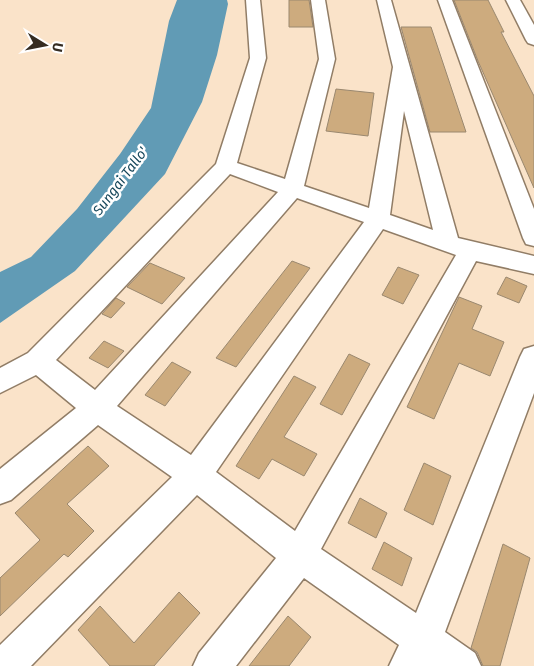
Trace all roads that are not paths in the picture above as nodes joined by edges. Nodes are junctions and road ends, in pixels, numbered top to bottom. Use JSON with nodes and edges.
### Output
{"nodes":[{"id":1,"x":253,"y":0,"type":"edge"},
{"id":2,"x":318,"y":0,"type":"edge"},
{"id":3,"x":384,"y":0,"type":"edge"},
{"id":4,"x":445,"y":0,"type":"edge"},
{"id":5,"x":512,"y":0,"type":"edge"},
{"id":6,"x":534,"y":40,"type":"edge"},
{"id":7,"x":402,"y":68,"type":"junction"},
{"id":8,"x":226,"y":166,"type":"junction"},
{"id":9,"x":293,"y":189,"type":"junction"},
{"id":10,"x":378,"y":219,"type":"junction"},
{"id":11,"x":534,"y":238,"type":"edge"},
{"id":12,"x":459,"y":247,"type":"junction"},
{"id":13,"x":534,"y":264,"type":"edge"},
{"id":14,"x":534,"y":357,"type":"edge"},
{"id":15,"x":38,"y":361,"type":"junction"},
{"id":16,"x":0,"y":381,"type":"edge"},
{"id":17,"x":97,"y":408,"type":"junction"},
{"id":18,"x":0,"y":468,"type":"edge"},
{"id":19,"x":195,"y":475,"type":"junction"},
{"id":20,"x":0,"y":489,"type":"edge"},
{"id":21,"x":300,"y":554,"type":"junction"},
{"id":22,"x":424,"y":639,"type":"junction"},
{"id":23,"x":5,"y":666,"type":"edge"},
{"id":24,"x":212,"y":666,"type":"edge"},
{"id":25,"x":408,"y":666,"type":"edge"},
{"id":26,"x":462,"y":666,"type":"edge"}],
"edges":[{"from":1,"to":8,"type":"street"},
{"from":2,"to":9,"type":"street"},
{"from":3,"to":7,"type":"street"},
{"from":4,"to":11,"type":"street"},
{"from":5,"to":6,"type":"street"},
{"from":7,"to":10,"type":"street"},
{"from":7,"to":12,"type":"street"},
{"from":8,"to":9,"type":"street"},
{"from":8,"to":15,"type":"street"},
{"from":9,"to":10,"type":"street"},
{"from":9,"to":17,"type":"street"},
{"from":10,"to":12,"type":"street"},
{"from":10,"to":19,"type":"street"},
{"from":12,"to":13,"type":"street"},
{"from":12,"to":21,"type":"street"},
{"from":14,"to":22,"type":"street"},
{"from":15,"to":16,"type":"street"},
{"from":15,"to":17,"type":"street"},
{"from":17,"to":18,"type":"street"},
{"from":17,"to":19,"type":"street"},
{"from":17,"to":20,"type":"street"},
{"from":19,"to":21,"type":"street"},
{"from":19,"to":23,"type":"street"},
{"from":21,"to":22,"type":"street"},
{"from":21,"to":24,"type":"street"},
{"from":22,"to":25,"type":"street"},
{"from":22,"to":26,"type":"street"}]}
